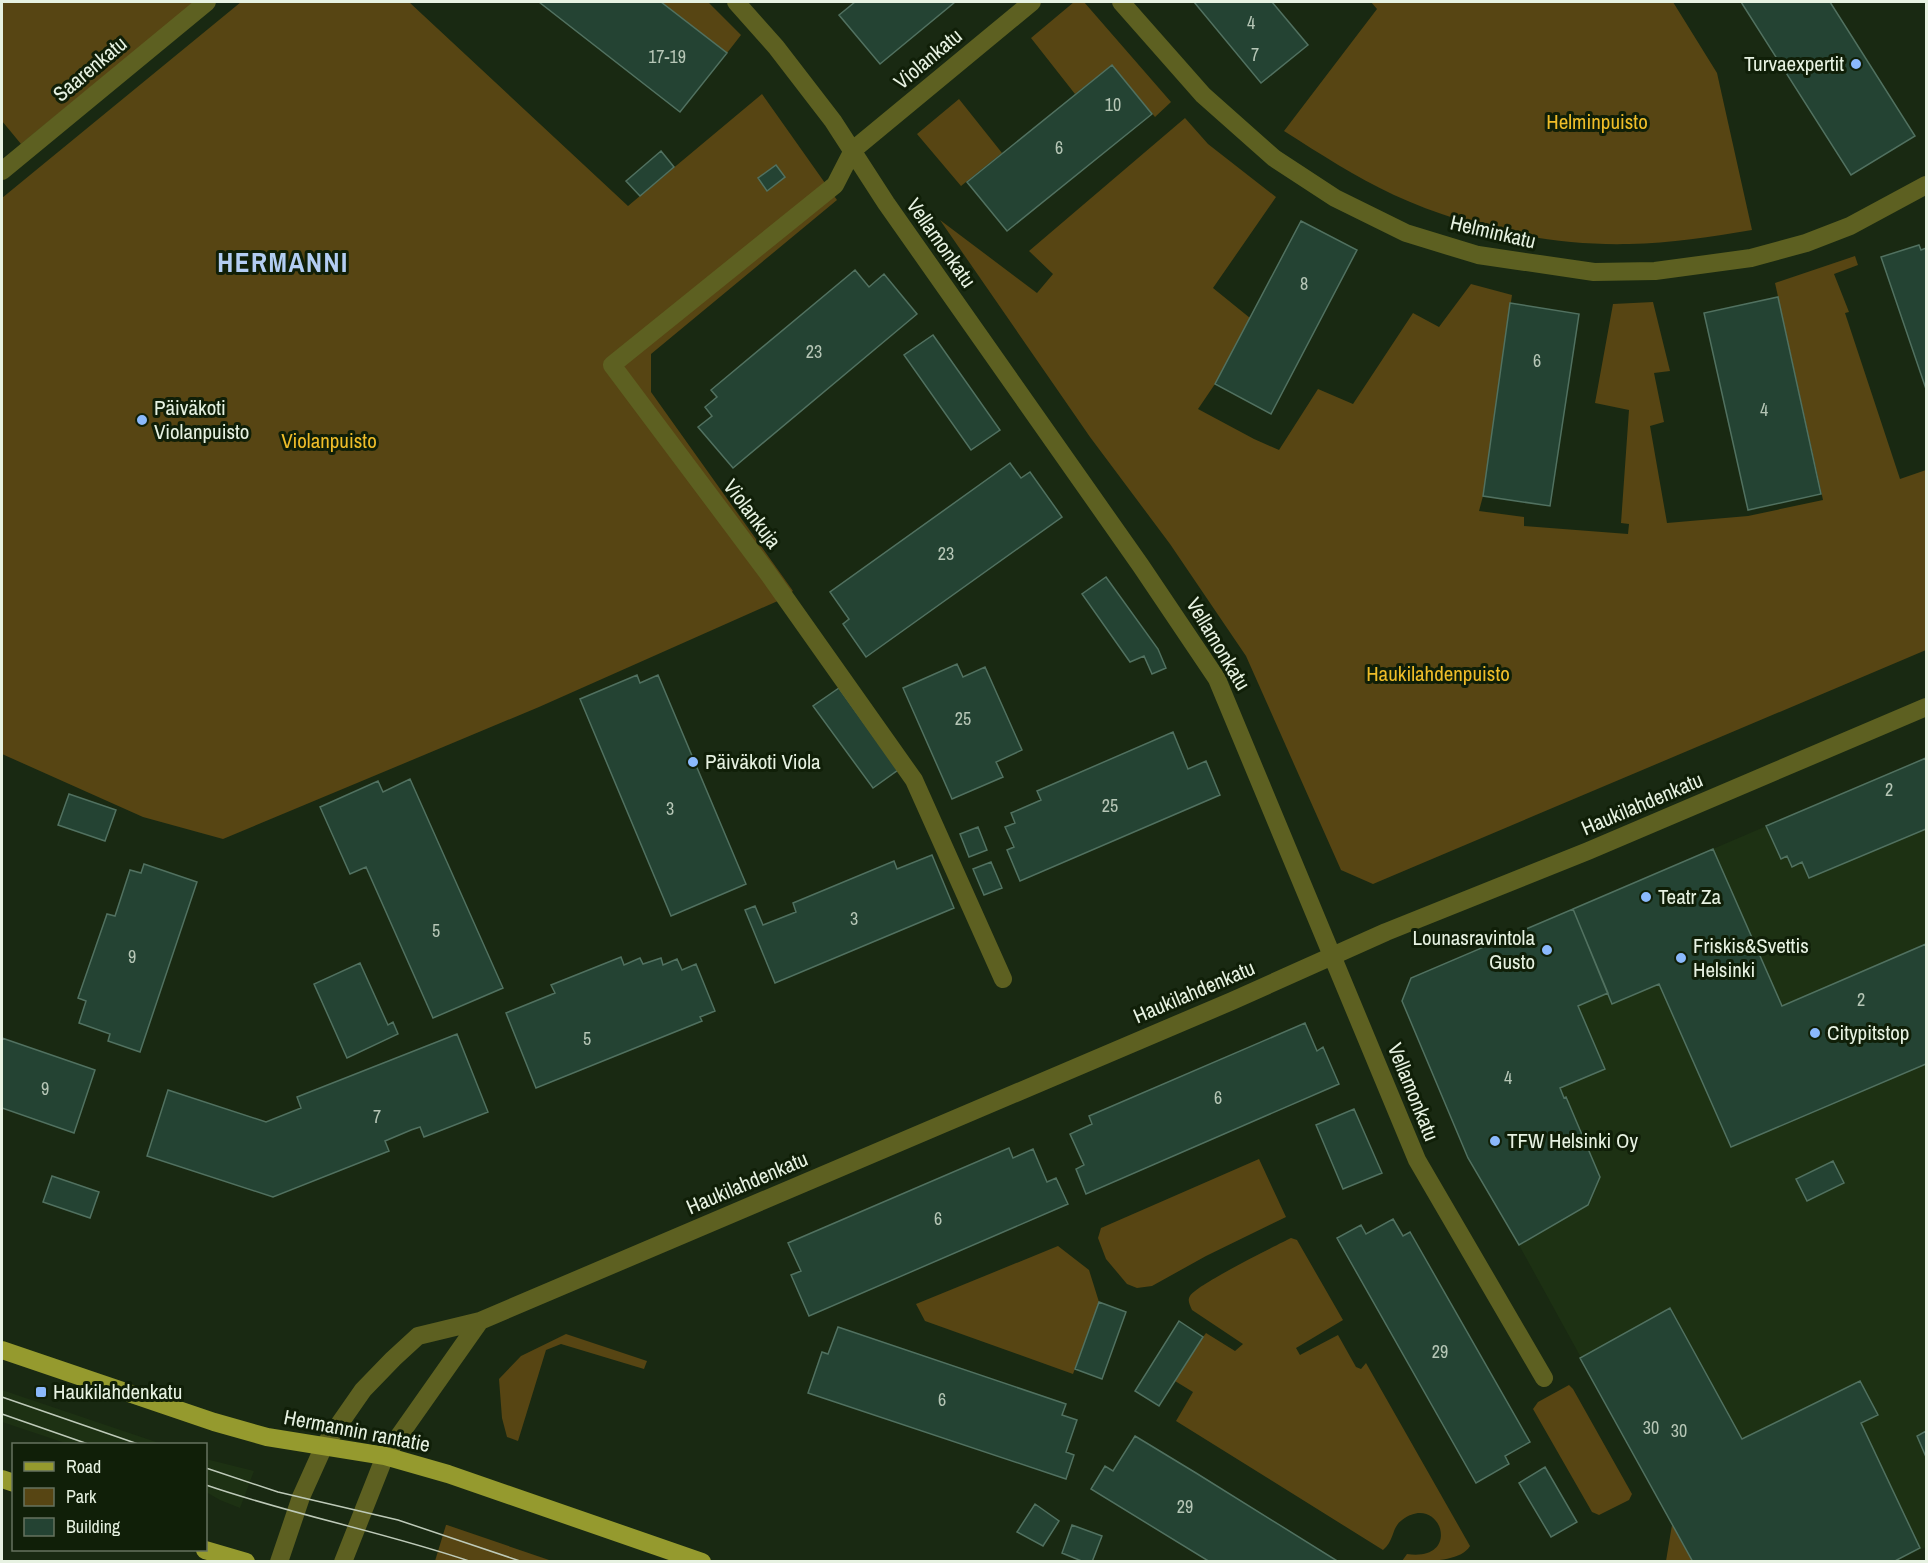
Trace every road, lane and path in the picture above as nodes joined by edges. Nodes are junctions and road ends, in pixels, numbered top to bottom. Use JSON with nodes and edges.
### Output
{"nodes":[{"id":1,"x":207,"y":2,"type":"edge"},
{"id":2,"x":736,"y":2,"type":"edge"},
{"id":3,"x":1032,"y":2,"type":"edge"},
{"id":4,"x":1121,"y":2,"type":"edge"},
{"id":5,"x":853,"y":150,"type":"junction"},
{"id":6,"x":2,"y":171,"type":"edge"},
{"id":7,"x":1926,"y":185,"type":"edge"},
{"id":8,"x":1926,"y":707,"type":"edge"},
{"id":9,"x":1332,"y":957,"type":"junction"},
{"id":10,"x":1003,"y":980,"type":"dead end"},
{"id":11,"x":480,"y":1321,"type":"junction"},
{"id":12,"x":2,"y":1350,"type":"edge"},
{"id":13,"x":1544,"y":1378,"type":"dead end"},
{"id":14,"x":324,"y":1446,"type":"junction"},
{"id":15,"x":385,"y":1456,"type":"junction"},
{"id":16,"x":207,"y":1550,"type":"edge"},
{"id":17,"x":246,"y":1562,"type":"edge"},
{"id":18,"x":279,"y":1562,"type":"edge"},
{"id":19,"x":343,"y":1562,"type":"edge"},
{"id":20,"x":702,"y":1562,"type":"edge"}],
"edges":[{"from":1,"to":6,"type":"street","name":"Saarenkatu"},
{"from":2,"to":5,"type":"street","name":"Vellamonkatu"},
{"from":3,"to":5,"type":"street","name":"Violankatu"},
{"from":4,"to":7,"type":"street","name":"Helminkatu"},
{"from":5,"to":9,"type":"street","name":"Vellamonkatu"},
{"from":5,"to":10,"type":"street","name":"Violankuja"},
{"from":8,"to":9,"type":"street","name":"Haukilahdenkatu"},
{"from":9,"to":11,"type":"street","name":"Haukilahdenkatu"},
{"from":9,"to":13,"type":"street","name":"Vellamonkatu"},
{"from":11,"to":14,"type":"street","name":"Haukilahdenkatu"},
{"from":11,"to":15,"type":"street"},
{"from":12,"to":14,"type":"main road","name":"Hermannin rantatie"},
{"from":14,"to":15,"type":"main road","name":"Hermannin rantatie"},
{"from":14,"to":18,"type":"street","name":"Haukilahdenkatu"},
{"from":15,"to":19,"type":"street"},
{"from":15,"to":20,"type":"main road","name":"Hermannin rantatie"},
{"from":16,"to":17,"type":"main road"}]}
